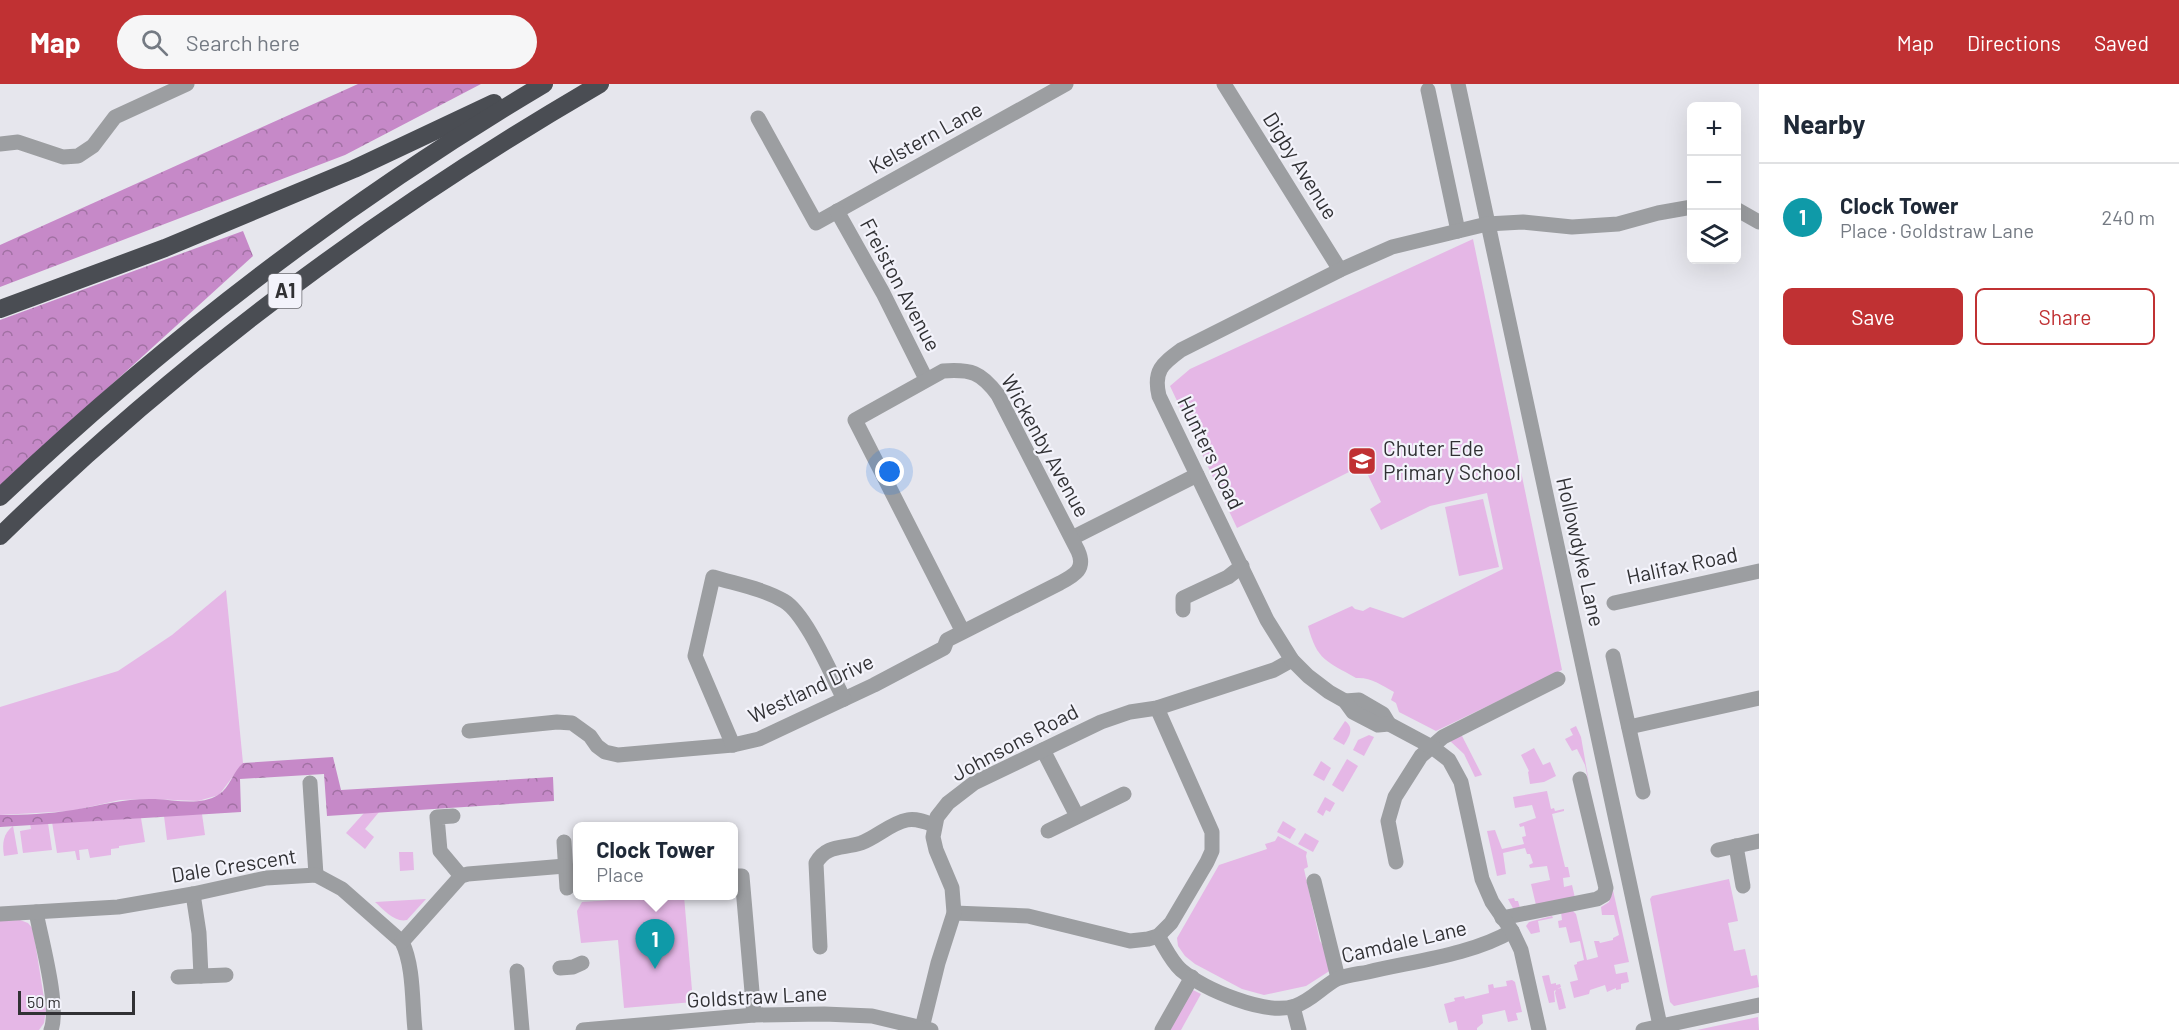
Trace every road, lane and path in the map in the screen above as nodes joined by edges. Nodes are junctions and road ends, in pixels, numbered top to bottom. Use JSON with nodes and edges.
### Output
{"nodes":[{"id":1,"x":187,"y":84,"type":"edge"},
{"id":2,"x":533,"y":84,"type":"edge"},
{"id":3,"x":544,"y":84,"type":"edge"},
{"id":4,"x":600,"y":84,"type":"edge"},
{"id":5,"x":1066,"y":84,"type":"edge"},
{"id":6,"x":1224,"y":84,"type":"edge"},
{"id":7,"x":1458,"y":84,"type":"edge"},
{"id":8,"x":1428,"y":90,"type":"dead end"},
{"id":9,"x":758,"y":118,"type":"dead end"},
{"id":10,"x":0,"y":144,"type":"edge"},
{"id":11,"x":1687,"y":208,"type":"edge"},
{"id":12,"x":1739,"y":210,"type":"edge"},
{"id":13,"x":837,"y":211,"type":"junction"},
{"id":14,"x":1759,"y":222,"type":"edge"},
{"id":15,"x":1487,"y":224,"type":"junction"},
{"id":16,"x":1458,"y":231,"type":"junction"},
{"id":17,"x":1340,"y":270,"type":"junction"},
{"id":18,"x":0,"y":309,"type":"edge"},
{"id":19,"x":926,"y":379,"type":"junction"},
{"id":20,"x":1197,"y":475,"type":"junction"},
{"id":21,"x":0,"y":497,"type":"edge"},
{"id":22,"x":0,"y":536,"type":"edge"},
{"id":23,"x":1072,"y":538,"type":"junction"},
{"id":24,"x":1242,"y":566,"type":"junction"},
{"id":25,"x":1081,"y":567,"type":"joint"},
{"id":26,"x":1759,"y":571,"type":"edge"},
{"id":27,"x":1614,"y":603,"type":"dead end"},
{"id":28,"x":1183,"y":610,"type":"dead end"},
{"id":29,"x":963,"y":632,"type":"junction"},
{"id":30,"x":1613,"y":656,"type":"dead end"},
{"id":31,"x":1292,"y":660,"type":"junction"},
{"id":32,"x":1558,"y":679,"type":"dead end"},
{"id":33,"x":1759,"y":698,"type":"edge"},
{"id":34,"x":844,"y":699,"type":"junction"},
{"id":35,"x":1157,"y":708,"type":"junction"},
{"id":36,"x":1629,"y":727,"type":"junction"},
{"id":37,"x":469,"y":732,"type":"dead end"},
{"id":38,"x":733,"y":745,"type":"junction"},
{"id":39,"x":1432,"y":747,"type":"junction"},
{"id":40,"x":1043,"y":750,"type":"junction"},
{"id":41,"x":1580,"y":779,"type":"dead end"},
{"id":42,"x":310,"y":783,"type":"dead end"},
{"id":43,"x":1643,"y":792,"type":"dead end"},
{"id":44,"x":1124,"y":794,"type":"dead end"},
{"id":45,"x":453,"y":816,"type":"dead end"},
{"id":46,"x":1077,"y":816,"type":"junction"},
{"id":47,"x":934,"y":825,"type":"junction"},
{"id":48,"x":1048,"y":831,"type":"dead end"},
{"id":49,"x":1759,"y":841,"type":"edge"},
{"id":50,"x":564,"y":842,"type":"dead end"},
{"id":51,"x":1736,"y":846,"type":"junction"},
{"id":52,"x":1718,"y":850,"type":"dead end"},
{"id":53,"x":1396,"y":862,"type":"dead end"},
{"id":54,"x":565,"y":866,"type":"junction"},
{"id":55,"x":316,"y":875,"type":"junction"},
{"id":56,"x":461,"y":876,"type":"junction"},
{"id":57,"x":738,"y":876,"type":"edge"},
{"id":58,"x":1314,"y":881,"type":"dead end"},
{"id":59,"x":1743,"y":886,"type":"dead end"},
{"id":60,"x":567,"y":888,"type":"dead end"},
{"id":61,"x":193,"y":894,"type":"junction"},
{"id":62,"x":36,"y":912,"type":"junction"},
{"id":63,"x":954,"y":913,"type":"junction"},
{"id":64,"x":0,"y":914,"type":"edge"},
{"id":65,"x":1502,"y":918,"type":"junction"},
{"id":66,"x":1512,"y":931,"type":"junction"},
{"id":67,"x":1158,"y":936,"type":"junction"},
{"id":68,"x":402,"y":942,"type":"junction"},
{"id":69,"x":820,"y":947,"type":"dead end"},
{"id":70,"x":582,"y":963,"type":"dead end"},
{"id":71,"x":560,"y":968,"type":"dead end"},
{"id":72,"x":517,"y":971,"type":"dead end"},
{"id":73,"x":226,"y":975,"type":"dead end"},
{"id":74,"x":201,"y":976,"type":"junction"},
{"id":75,"x":178,"y":977,"type":"dead end"},
{"id":76,"x":1192,"y":977,"type":"junction"},
{"id":77,"x":1338,"y":978,"type":"junction"},
{"id":78,"x":1759,"y":1005,"type":"edge"},
{"id":79,"x":1293,"y":1007,"type":"junction"},
{"id":80,"x":754,"y":1015,"type":"junction"},
{"id":81,"x":1661,"y":1028,"type":"edge"},
{"id":82,"x":926,"y":1029,"type":"edge"},
{"id":83,"x":51,"y":1030,"type":"edge"},
{"id":84,"x":415,"y":1030,"type":"edge"},
{"id":85,"x":522,"y":1030,"type":"edge"},
{"id":86,"x":584,"y":1030,"type":"edge"},
{"id":87,"x":1162,"y":1030,"type":"edge"},
{"id":88,"x":1299,"y":1030,"type":"edge"},
{"id":89,"x":1539,"y":1030,"type":"edge"},
{"id":90,"x":1644,"y":1030,"type":"edge"}],
"edges":[{"from":1,"to":10,"type":"street"},
{"from":2,"to":18,"type":"highway"},
{"from":3,"to":21,"type":"highway","number":"A1"},
{"from":4,"to":22,"type":"highway","number":"A1"},
{"from":5,"to":13,"type":"street","name":"Kelstern Lane"},
{"from":6,"to":17,"type":"street","name":"Digby Avenue"},
{"from":7,"to":15,"type":"street","name":"Hollowdyke Lane"},
{"from":8,"to":16,"type":"street"},
{"from":9,"to":13,"type":"street","name":"Kelstern Lane"},
{"from":11,"to":15,"type":"street","name":"Hunters Road"},
{"from":12,"to":14,"type":"street"},
{"from":13,"to":19,"type":"street","name":"Freiston Avenue"},
{"from":15,"to":16,"type":"street","name":"Hunters Road"},
{"from":15,"to":81,"type":"street","name":"Hollowdyke Lane"},
{"from":16,"to":17,"type":"street","name":"Hunters Road"},
{"from":17,"to":20,"type":"street","name":"Hunters Road"},
{"from":19,"to":23,"type":"street","name":"Wickenby Avenue"},
{"from":19,"to":29,"type":"street","name":"Wickenby Avenue"},
{"from":20,"to":23,"type":"street"},
{"from":20,"to":24,"type":"street","name":"Hunters Road"},
{"from":23,"to":25,"type":"street","name":"Wickenby Avenue"},
{"from":24,"to":28,"type":"street"},
{"from":24,"to":31,"type":"street","name":"Hunters Road"},
{"from":25,"to":29,"type":"street","name":"Westland Drive"},
{"from":26,"to":27,"type":"street","name":"Halifax Road"},
{"from":29,"to":34,"type":"street","name":"Westland Drive"},
{"from":30,"to":36,"type":"street"},
{"from":31,"to":35,"type":"street","name":"Johnsons Road"},
{"from":31,"to":39,"type":"street","name":"Hunters Road"},
{"from":32,"to":39,"type":"street"},
{"from":33,"to":36,"type":"street"},
{"from":34,"to":38,"type":"street","name":"Westland Drive"},
{"from":34,"to":38,"type":"street"},
{"from":35,"to":40,"type":"street","name":"Johnsons Road"},
{"from":35,"to":67,"type":"street"},
{"from":36,"to":43,"type":"street"},
{"from":37,"to":38,"type":"street","name":"Westland Drive"},
{"from":39,"to":53,"type":"street"},
{"from":39,"to":65,"type":"street","name":"Hunters Road"},
{"from":40,"to":46,"type":"street"},
{"from":40,"to":47,"type":"street","name":"Johnsons Road"},
{"from":41,"to":65,"type":"street"},
{"from":42,"to":55,"type":"street"},
{"from":44,"to":46,"type":"street"},
{"from":45,"to":56,"type":"street"},
{"from":46,"to":48,"type":"street"},
{"from":47,"to":63,"type":"street"},
{"from":47,"to":69,"type":"street"},
{"from":49,"to":51,"type":"street"},
{"from":50,"to":54,"type":"street"},
{"from":51,"to":52,"type":"street"},
{"from":51,"to":59,"type":"street"},
{"from":54,"to":56,"type":"street"},
{"from":54,"to":60,"type":"street"},
{"from":55,"to":61,"type":"street","name":"Dale Crescent"},
{"from":55,"to":68,"type":"street","name":"Dale Crescent"},
{"from":56,"to":68,"type":"street"},
{"from":57,"to":80,"type":"street"},
{"from":58,"to":77,"type":"street"},
{"from":61,"to":62,"type":"street","name":"Dale Crescent"},
{"from":61,"to":74,"type":"street"},
{"from":62,"to":64,"type":"street","name":"Dale Crescent"},
{"from":62,"to":83,"type":"street"},
{"from":63,"to":67,"type":"street"},
{"from":63,"to":82,"type":"street"},
{"from":65,"to":66,"type":"street","name":"Hunters Road"},
{"from":66,"to":77,"type":"street","name":"Camdale Lane"},
{"from":66,"to":89,"type":"street","name":"Hunters Road"},
{"from":67,"to":76,"type":"street"},
{"from":68,"to":84,"type":"street"},
{"from":70,"to":71,"type":"street"},
{"from":72,"to":85,"type":"street"},
{"from":73,"to":74,"type":"street"},
{"from":74,"to":75,"type":"street"},
{"from":76,"to":79,"type":"street"},
{"from":76,"to":87,"type":"street"},
{"from":77,"to":79,"type":"street","name":"Camdale Lane"},
{"from":78,"to":81,"type":"street"},
{"from":79,"to":88,"type":"street"},
{"from":80,"to":82,"type":"street","name":"Goldstraw Lane"},
{"from":80,"to":86,"type":"street","name":"Goldstraw Lane"},
{"from":81,"to":90,"type":"street"}]}
